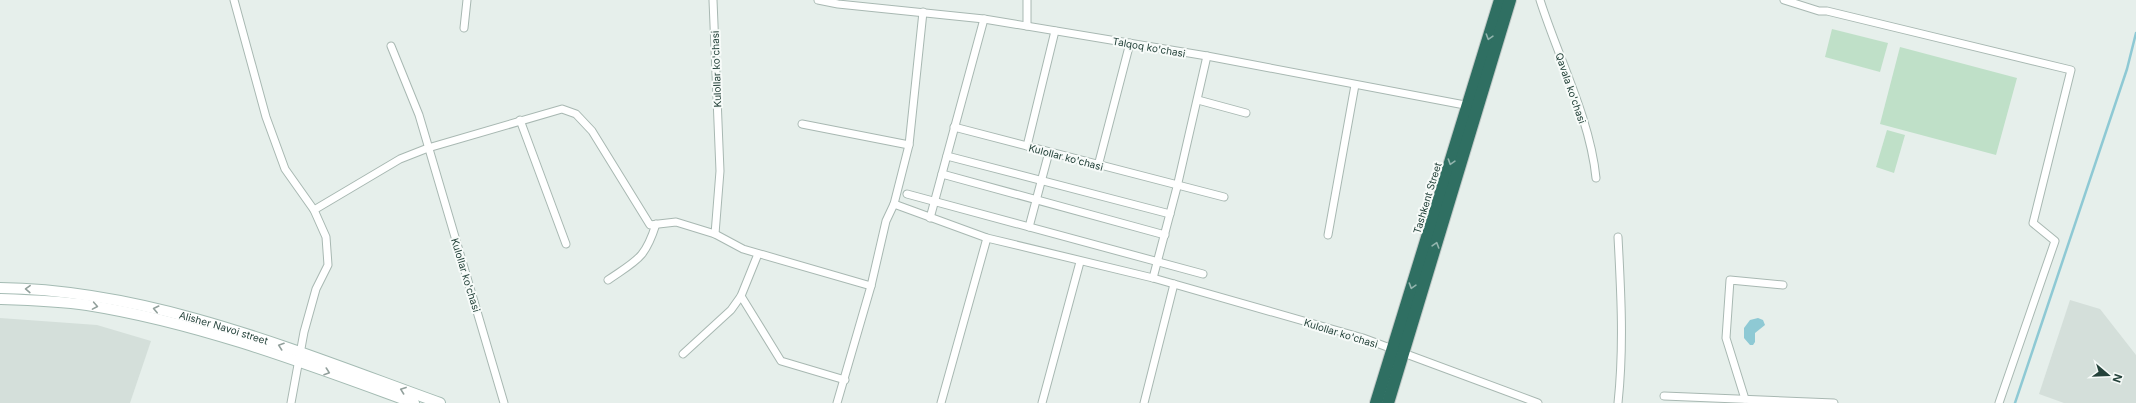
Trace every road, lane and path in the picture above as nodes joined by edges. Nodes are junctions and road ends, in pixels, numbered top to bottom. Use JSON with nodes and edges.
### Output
{"nodes":[{"id":1,"x":234,"y":0,"type":"edge"},
{"id":2,"x":467,"y":0,"type":"edge"},
{"id":3,"x":713,"y":0,"type":"edge"},
{"id":4,"x":818,"y":0,"type":"edge"},
{"id":5,"x":1027,"y":0,"type":"edge"},
{"id":6,"x":1500,"y":0,"type":"edge"},
{"id":7,"x":1510,"y":0,"type":"edge"},
{"id":8,"x":1540,"y":0,"type":"edge"},
{"id":9,"x":1784,"y":0,"type":"edge"},
{"id":10,"x":923,"y":12,"type":"junction"},
{"id":11,"x":984,"y":19,"type":"junction"},
{"id":12,"x":1027,"y":26,"type":"junction"},
{"id":13,"x":464,"y":28,"type":"dead end"},
{"id":14,"x":1055,"y":31,"type":"junction"},
{"id":15,"x":1130,"y":44,"type":"junction"},
{"id":16,"x":391,"y":46,"type":"dead end"},
{"id":17,"x":1207,"y":56,"type":"junction"},
{"id":18,"x":1355,"y":85,"type":"junction"},
{"id":19,"x":1198,"y":100,"type":"junction"},
{"id":20,"x":1473,"y":107,"type":"junction"},
{"id":21,"x":1246,"y":113,"type":"dead end"},
{"id":22,"x":520,"y":120,"type":"junction"},
{"id":23,"x":802,"y":124,"type":"dead end"},
{"id":24,"x":954,"y":127,"type":"junction"},
{"id":25,"x":909,"y":145,"type":"junction"},
{"id":26,"x":1027,"y":146,"type":"junction"},
{"id":27,"x":428,"y":148,"type":"junction"},
{"id":28,"x":1049,"y":152,"type":"junction"},
{"id":29,"x":946,"y":156,"type":"junction"},
{"id":30,"x":1098,"y":166,"type":"junction"},
{"id":31,"x":942,"y":174,"type":"junction"},
{"id":32,"x":1596,"y":178,"type":"dead end"},
{"id":33,"x":1042,"y":180,"type":"junction"},
{"id":34,"x":1177,"y":187,"type":"junction"},
{"id":35,"x":907,"y":194,"type":"dead end"},
{"id":36,"x":1224,"y":197,"type":"dead end"},
{"id":37,"x":1036,"y":200,"type":"junction"},
{"id":38,"x":934,"y":202,"type":"junction"},
{"id":39,"x":894,"y":204,"type":"junction"},
{"id":40,"x":314,"y":210,"type":"junction"},
{"id":41,"x":1170,"y":214,"type":"junction"},
{"id":42,"x":930,"y":218,"type":"junction"},
{"id":43,"x":656,"y":224,"type":"junction"},
{"id":44,"x":1029,"y":227,"type":"junction"},
{"id":45,"x":715,"y":234,"type":"junction"},
{"id":46,"x":1165,"y":235,"type":"junction"},
{"id":47,"x":1328,"y":235,"type":"dead end"},
{"id":48,"x":1618,"y":237,"type":"dead end"},
{"id":49,"x":987,"y":238,"type":"junction"},
{"id":50,"x":566,"y":244,"type":"dead end"},
{"id":51,"x":758,"y":254,"type":"junction"},
{"id":52,"x":1080,"y":262,"type":"junction"},
{"id":53,"x":1158,"y":262,"type":"junction"},
{"id":54,"x":1203,"y":274,"type":"dead end"},
{"id":55,"x":1153,"y":278,"type":"junction"},
{"id":56,"x":608,"y":280,"type":"dead end"},
{"id":57,"x":1174,"y":284,"type":"junction"},
{"id":58,"x":1782,"y":285,"type":"dead end"},
{"id":59,"x":871,"y":286,"type":"junction"},
{"id":60,"x":0,"y":288,"type":"edge"},
{"id":61,"x":741,"y":296,"type":"junction"},
{"id":62,"x":67,"y":298,"type":"junction"},
{"id":63,"x":0,"y":299,"type":"edge"},
{"id":64,"x":1398,"y":351,"type":"junction"},
{"id":65,"x":683,"y":354,"type":"dead end"},
{"id":66,"x":300,"y":358,"type":"junction"},
{"id":67,"x":845,"y":380,"type":"junction"},
{"id":68,"x":1664,"y":396,"type":"dead end"},
{"id":69,"x":1745,"y":399,"type":"junction"},
{"id":70,"x":1533,"y":402,"type":"edge"},
{"id":71,"x":291,"y":403,"type":"edge"},
{"id":72,"x":414,"y":403,"type":"edge"},
{"id":73,"x":440,"y":403,"type":"edge"},
{"id":74,"x":504,"y":403,"type":"edge"},
{"id":75,"x":837,"y":403,"type":"edge"},
{"id":76,"x":942,"y":403,"type":"edge"},
{"id":77,"x":1042,"y":403,"type":"edge"},
{"id":78,"x":1144,"y":403,"type":"edge"},
{"id":79,"x":1376,"y":403,"type":"edge"},
{"id":80,"x":1388,"y":403,"type":"edge"},
{"id":81,"x":1618,"y":403,"type":"edge"},
{"id":82,"x":1834,"y":403,"type":"edge"},
{"id":83,"x":1999,"y":403,"type":"edge"}],
"edges":[{"from":1,"to":40,"type":"street"},
{"from":2,"to":13,"type":"street"},
{"from":3,"to":45,"type":"street","name":"Kulollar ko'chasi"},
{"from":4,"to":10,"type":"street","name":"Talqoq ko'chasi"},
{"from":5,"to":12,"type":"street"},
{"from":6,"to":20,"type":"highway","name":"Tashkent Street","one_way":true},
{"from":7,"to":20,"type":"highway","name":"Tashkent Street"},
{"from":8,"to":32,"type":"street","name":"Qavala ko'chasi"},
{"from":9,"to":83,"type":"street"},
{"from":10,"to":11,"type":"street","name":"Talqoq ko'chasi"},
{"from":10,"to":25,"type":"street"},
{"from":11,"to":12,"type":"street","name":"Talqoq ko'chasi"},
{"from":11,"to":24,"type":"street"},
{"from":12,"to":14,"type":"street","name":"Talqoq ko'chasi"},
{"from":14,"to":15,"type":"street","name":"Talqoq ko'chasi"},
{"from":14,"to":26,"type":"street"},
{"from":15,"to":17,"type":"street","name":"Talqoq ko'chasi"},
{"from":15,"to":30,"type":"street"},
{"from":16,"to":27,"type":"street","name":"Kulollar ko'chasi"},
{"from":17,"to":18,"type":"street","name":"Talqoq ko'chasi"},
{"from":17,"to":19,"type":"street"},
{"from":18,"to":20,"type":"street","name":"Talqoq ko'chasi"},
{"from":18,"to":47,"type":"street"},
{"from":19,"to":21,"type":"street"},
{"from":19,"to":34,"type":"street"},
{"from":20,"to":64,"type":"highway","name":"Tashkent Street"},
{"from":22,"to":27,"type":"street"},
{"from":22,"to":43,"type":"street"},
{"from":22,"to":50,"type":"street"},
{"from":23,"to":25,"type":"street"},
{"from":24,"to":26,"type":"street","name":"Kulollar ko'chasi"},
{"from":24,"to":29,"type":"street"},
{"from":25,"to":39,"type":"street"},
{"from":26,"to":28,"type":"street","name":"Kulollar ko'chasi"},
{"from":27,"to":40,"type":"street"},
{"from":27,"to":74,"type":"street","name":"Kulollar ko'chasi"},
{"from":28,"to":30,"type":"street","name":"Kulollar ko'chasi"},
{"from":28,"to":33,"type":"street"},
{"from":29,"to":31,"type":"street"},
{"from":29,"to":33,"type":"street"},
{"from":30,"to":34,"type":"street","name":"Kulollar ko'chasi"},
{"from":31,"to":37,"type":"street"},
{"from":31,"to":38,"type":"street"},
{"from":33,"to":37,"type":"street"},
{"from":33,"to":41,"type":"street"},
{"from":34,"to":36,"type":"street","name":"Kulollar ko'chasi"},
{"from":34,"to":41,"type":"street"},
{"from":35,"to":38,"type":"street"},
{"from":37,"to":44,"type":"street"},
{"from":37,"to":46,"type":"street"},
{"from":38,"to":42,"type":"street"},
{"from":38,"to":44,"type":"street"},
{"from":39,"to":42,"type":"street","name":"Kulollar ko'chasi"},
{"from":39,"to":59,"type":"street"},
{"from":40,"to":66,"type":"street"},
{"from":41,"to":46,"type":"street"},
{"from":42,"to":49,"type":"street","name":"Kulollar ko'chasi"},
{"from":43,"to":45,"type":"street"},
{"from":43,"to":56,"type":"street"},
{"from":44,"to":53,"type":"street"},
{"from":45,"to":51,"type":"street"},
{"from":46,"to":53,"type":"street"},
{"from":48,"to":81,"type":"street"},
{"from":49,"to":52,"type":"street","name":"Kulollar ko'chasi"},
{"from":49,"to":76,"type":"street"},
{"from":51,"to":59,"type":"street"},
{"from":51,"to":61,"type":"street"},
{"from":52,"to":55,"type":"street","name":"Kulollar ko'chasi"},
{"from":52,"to":77,"type":"street"},
{"from":53,"to":54,"type":"street"},
{"from":53,"to":55,"type":"street"},
{"from":55,"to":57,"type":"street","name":"Kulollar ko'chasi"},
{"from":57,"to":64,"type":"street","name":"Kulollar ko'chasi"},
{"from":57,"to":78,"type":"street"},
{"from":58,"to":69,"type":"street"},
{"from":59,"to":67,"type":"street"},
{"from":62,"to":60,"type":"main road","name":"Alisher Navoi street","one_way":true},
{"from":61,"to":65,"type":"street"},
{"from":61,"to":67,"type":"street"},
{"from":62,"to":63,"type":"main road","name":"Alisher Navoi street"},
{"from":62,"to":66,"type":"main road","name":"Alisher Navoi street"},
{"from":64,"to":70,"type":"street"},
{"from":64,"to":79,"type":"highway","name":"Tashkent Street"},
{"from":64,"to":80,"type":"highway","name":"Tashkent Street"},
{"from":66,"to":71,"type":"street"},
{"from":66,"to":72,"type":"main road","name":"Alisher Navoi street","one_way":true},
{"from":73,"to":66,"type":"main road","name":"Alisher Navoi street","one_way":true},
{"from":67,"to":75,"type":"street"},
{"from":68,"to":69,"type":"street"},
{"from":69,"to":82,"type":"street"}]}
